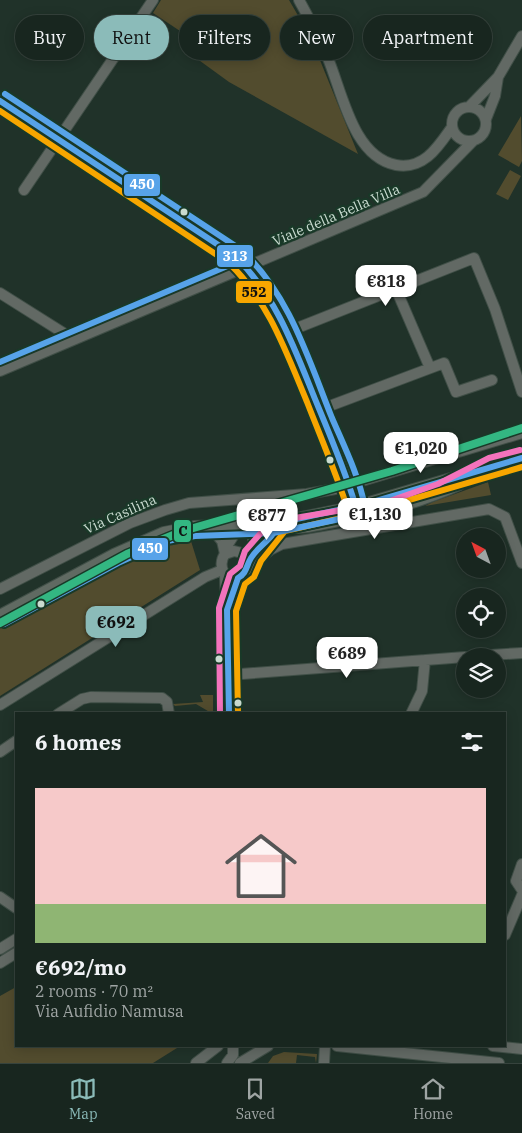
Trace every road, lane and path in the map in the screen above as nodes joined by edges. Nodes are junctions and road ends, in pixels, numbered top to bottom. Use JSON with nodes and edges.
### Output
{"nodes":[{"id":1,"x":153,"y":0,"type":"edge"},
{"id":2,"x":299,"y":0,"type":"edge"},
{"id":3,"x":522,"y":36,"type":"edge"},
{"id":4,"x":498,"y":77,"type":"junction"},
{"id":5,"x":0,"y":101,"type":"edge"},
{"id":6,"x":469,"y":107,"type":"junction"},
{"id":7,"x":486,"y":119,"type":"junction"},
{"id":8,"x":452,"y":127,"type":"junction"},
{"id":9,"x":58,"y":139,"type":"junction"},
{"id":10,"x":473,"y":141,"type":"junction"},
{"id":11,"x":24,"y":190,"type":"dead end"},
{"id":12,"x":247,"y":267,"type":"junction"},
{"id":13,"x":396,"y":289,"type":"junction"},
{"id":14,"x":0,"y":293,"type":"edge"},
{"id":15,"x":288,"y":332,"type":"junction"},
{"id":16,"x":73,"y":339,"type":"junction"},
{"id":17,"x":430,"y":368,"type":"junction"},
{"id":18,"x":0,"y":371,"type":"edge"},
{"id":19,"x":492,"y":380,"type":"dead end"},
{"id":20,"x":522,"y":392,"type":"edge"},
{"id":21,"x":319,"y":410,"type":"junction"},
{"id":22,"x":522,"y":432,"type":"edge"},
{"id":23,"x":522,"y":458,"type":"edge"},
{"id":24,"x":492,"y":466,"type":"junction"},
{"id":25,"x":350,"y":485,"type":"junction"},
{"id":26,"x":356,"y":506,"type":"junction"},
{"id":27,"x":278,"y":522,"type":"junction"},
{"id":28,"x":239,"y":526,"type":"junction"},
{"id":29,"x":254,"y":526,"type":"junction"},
{"id":30,"x":210,"y":527,"type":"junction"},
{"id":31,"x":225,"y":552,"type":"junction"},
{"id":32,"x":250,"y":562,"type":"junction"},
{"id":33,"x":522,"y":563,"type":"edge"},
{"id":34,"x":223,"y":572,"type":"junction"},
{"id":35,"x":238,"y":578,"type":"junction"},
{"id":36,"x":0,"y":590,"type":"edge"},
{"id":37,"x":227,"y":610,"type":"junction"},
{"id":38,"x":0,"y":616,"type":"edge"},
{"id":39,"x":522,"y":653,"type":"edge"},
{"id":40,"x":506,"y":654,"type":"edge"},
{"id":41,"x":456,"y":658,"type":"edge"},
{"id":42,"x":425,"y":660,"type":"junction"},
{"id":43,"x":228,"y":675,"type":"junction"},
{"id":44,"x":0,"y":705,"type":"edge"},
{"id":45,"x":61,"y":712,"type":"edge"},
{"id":46,"x":169,"y":712,"type":"edge"},
{"id":47,"x":229,"y":712,"type":"edge"},
{"id":48,"x":413,"y":712,"type":"edge"},
{"id":49,"x":15,"y":742,"type":"edge"},
{"id":50,"x":0,"y":752,"type":"edge"},
{"id":51,"x":522,"y":864,"type":"edge"},
{"id":52,"x":522,"y":890,"type":"edge"},
{"id":53,"x":522,"y":895,"type":"edge"},
{"id":54,"x":0,"y":897,"type":"edge"},
{"id":55,"x":15,"y":907,"type":"edge"},
{"id":56,"x":506,"y":933,"type":"edge"},
{"id":57,"x":15,"y":940,"type":"edge"},
{"id":58,"x":0,"y":949,"type":"edge"},
{"id":59,"x":15,"y":954,"type":"edge"},
{"id":60,"x":0,"y":962,"type":"edge"},
{"id":61,"x":217,"y":1047,"type":"edge"},
{"id":62,"x":233,"y":1047,"type":"edge"},
{"id":63,"x":264,"y":1047,"type":"edge"},
{"id":64,"x":325,"y":1047,"type":"edge"},
{"id":65,"x":345,"y":1047,"type":"edge"},
{"id":66,"x":503,"y":1047,"type":"edge"},
{"id":67,"x":522,"y":1049,"type":"edge"},
{"id":68,"x":446,"y":1060,"type":"edge"},
{"id":69,"x":196,"y":1063,"type":"edge"},
{"id":70,"x":228,"y":1063,"type":"edge"},
{"id":71,"x":240,"y":1063,"type":"edge"},
{"id":72,"x":324,"y":1063,"type":"edge"},
{"id":73,"x":499,"y":1063,"type":"edge"}],
"edges":[{"from":1,"to":9,"type":"street"},
{"from":2,"to":8,"type":"street"},
{"from":3,"to":4,"type":"street","name":"Viale della Bella Villa"},
{"from":4,"to":6,"type":"street","name":"Viale della Bella Villa"},
{"from":4,"to":7,"type":"street","name":"Viale della Bella Villa"},
{"from":5,"to":9,"type":"street"},
{"from":6,"to":7,"type":"street"},
{"from":6,"to":8,"type":"street","name":"Viale della Bella Villa"},
{"from":7,"to":10,"type":"street","name":"Viale della Bella Villa"},
{"from":8,"to":10,"type":"street"},
{"from":9,"to":11,"type":"street"},
{"from":9,"to":12,"type":"street"},
{"from":10,"to":12,"type":"street","name":"Viale della Bella Villa"},
{"from":12,"to":15,"type":"street"},
{"from":12,"to":16,"type":"street","name":"Viale della Bella Villa"},
{"from":13,"to":15,"type":"street"},
{"from":13,"to":17,"type":"street"},
{"from":13,"to":20,"type":"street"},
{"from":14,"to":16,"type":"street"},
{"from":15,"to":21,"type":"street"},
{"from":16,"to":18,"type":"street","name":"Viale della Bella Villa"},
{"from":17,"to":19,"type":"street"},
{"from":17,"to":21,"type":"street"},
{"from":21,"to":25,"type":"street"},
{"from":22,"to":25,"type":"street","name":"Via Casilina"},
{"from":23,"to":24,"type":"main road"},
{"from":24,"to":26,"type":"main road"},
{"from":24,"to":27,"type":"main road"},
{"from":25,"to":26,"type":"street"},
{"from":25,"to":36,"type":"street","name":"Via Casilina"},
{"from":26,"to":27,"type":"main road"},
{"from":27,"to":29,"type":"main road"},
{"from":27,"to":32,"type":"street"},
{"from":28,"to":29,"type":"main road"},
{"from":28,"to":30,"type":"main road"},
{"from":28,"to":31,"type":"street"},
{"from":29,"to":32,"type":"street"},
{"from":30,"to":31,"type":"street"},
{"from":30,"to":38,"type":"main road"},
{"from":31,"to":32,"type":"street"},
{"from":31,"to":34,"type":"street"},
{"from":32,"to":33,"type":"street"},
{"from":32,"to":35,"type":"street"},
{"from":34,"to":35,"type":"street"},
{"from":34,"to":37,"type":"street"},
{"from":34,"to":44,"type":"street"},
{"from":35,"to":37,"type":"street"},
{"from":37,"to":43,"type":"street"},
{"from":39,"to":40,"type":"street"},
{"from":41,"to":42,"type":"street"},
{"from":42,"to":43,"type":"street"},
{"from":42,"to":48,"type":"street"},
{"from":43,"to":47,"type":"street"},
{"from":45,"to":46,"type":"street"},
{"from":49,"to":50,"type":"street"},
{"from":51,"to":52,"type":"street"},
{"from":53,"to":56,"type":"street"},
{"from":54,"to":55,"type":"street"},
{"from":57,"to":58,"type":"street"},
{"from":59,"to":60,"type":"street"},
{"from":61,"to":69,"type":"street"},
{"from":62,"to":70,"type":"street"},
{"from":63,"to":71,"type":"street"},
{"from":64,"to":72,"type":"street"},
{"from":65,"to":68,"type":"street"},
{"from":66,"to":67,"type":"street"},
{"from":68,"to":73,"type":"street"}]}
